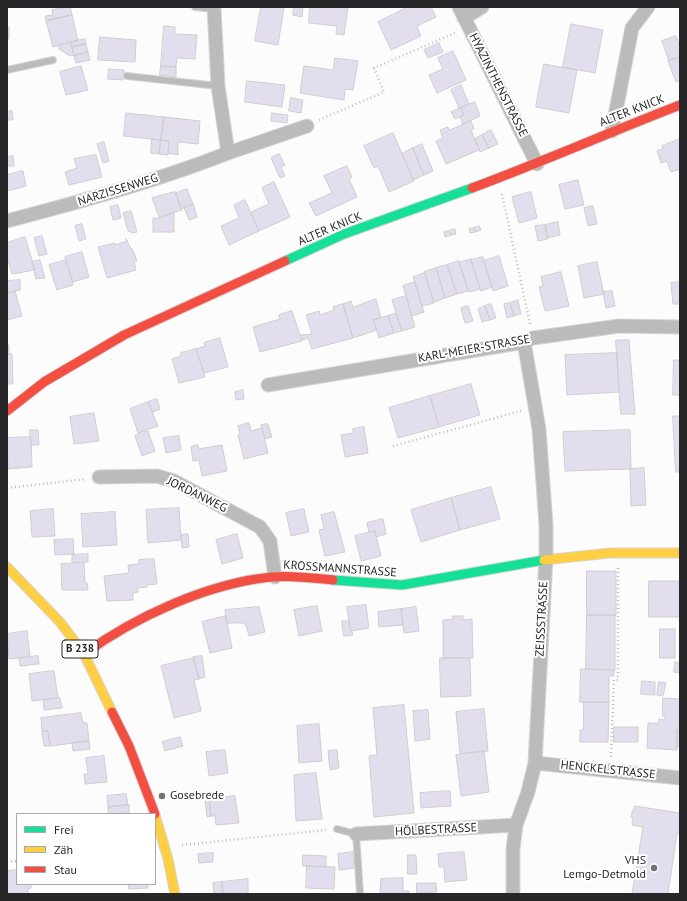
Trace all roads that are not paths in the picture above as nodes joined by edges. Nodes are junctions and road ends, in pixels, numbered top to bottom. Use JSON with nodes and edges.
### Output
{"nodes":[{"id":1,"x":195,"y":7,"type":"edge"},
{"id":2,"x":482,"y":7,"type":"edge"},
{"id":3,"x":648,"y":7,"type":"edge"},
{"id":4,"x":214,"y":8,"type":"edge"},
{"id":5,"x":464,"y":17,"type":"edge"},
{"id":6,"x":53,"y":60,"type":"dead end"},
{"id":7,"x":7,"y":70,"type":"edge"},
{"id":8,"x":127,"y":76,"type":"dead end"},
{"id":9,"x":218,"y":86,"type":"junction"},
{"id":10,"x":680,"y":105,"type":"edge"},
{"id":11,"x":307,"y":126,"type":"road end"},
{"id":12,"x":612,"y":131,"type":"junction"},
{"id":13,"x":228,"y":153,"type":"junction"},
{"id":14,"x":537,"y":164,"type":"junction"},
{"id":15,"x":7,"y":221,"type":"edge"},
{"id":16,"x":680,"y":326,"type":"edge"},
{"id":17,"x":529,"y":340,"type":"junction"},
{"id":18,"x":268,"y":385,"type":"dead end"},
{"id":19,"x":7,"y":411,"type":"edge"},
{"id":20,"x":99,"y":477,"type":"road end"},
{"id":21,"x":680,"y":553,"type":"edge"},
{"id":22,"x":546,"y":558,"type":"junction"},
{"id":23,"x":7,"y":567,"type":"edge"},
{"id":24,"x":275,"y":577,"type":"junction"},
{"id":25,"x":84,"y":654,"type":"junction"},
{"id":26,"x":535,"y":763,"type":"junction"},
{"id":27,"x":680,"y":778,"type":"edge"},
{"id":28,"x":154,"y":813,"type":"edge"},
{"id":29,"x":156,"y":818,"type":"edge"},
{"id":30,"x":516,"y":825,"type":"junction"},
{"id":31,"x":337,"y":829,"type":"road end"},
{"id":32,"x":356,"y":834,"type":"junction"},
{"id":33,"x":175,"y":894,"type":"edge"},
{"id":34,"x":360,"y":894,"type":"edge"},
{"id":35,"x":513,"y":894,"type":"edge"}],
"edges":[{"from":1,"to":4,"type":"lane"},
{"from":2,"to":5,"type":"street"},
{"from":3,"to":12,"type":"street"},
{"from":4,"to":9,"type":"street"},
{"from":5,"to":14,"type":"street","name":"HYAZINTHENSTRASSE"},
{"from":6,"to":7,"type":"lane"},
{"from":8,"to":9,"type":"lane"},
{"from":9,"to":13,"type":"street"},
{"from":10,"to":12,"type":"street","name":"ALTER KNICK"},
{"from":11,"to":13,"type":"street","name":"NARZISSENWEG"},
{"from":12,"to":14,"type":"street","name":"ALTER KNICK"},
{"from":13,"to":15,"type":"street","name":"NARZISSENWEG"},
{"from":14,"to":19,"type":"street","name":"ALTER KNICK"},
{"from":16,"to":17,"type":"street","name":"KARL-MEIER-STRASSE"},
{"from":17,"to":18,"type":"street","name":"KARL-MEIER-STRASSE"},
{"from":17,"to":22,"type":"street","name":"ZEISSSTRASSE"},
{"from":20,"to":24,"type":"street","name":"JORDANWEG"},
{"from":21,"to":22,"type":"street","name":"KROSSMANNSTRASSE"},
{"from":22,"to":24,"type":"street","name":"KROSSMANNSTRASSE"},
{"from":22,"to":26,"type":"street","name":"ZEISSSTRASSE"},
{"from":23,"to":25,"type":"street","number":"B 238"},
{"from":24,"to":25,"type":"street","name":"KROSSMANNSTRASSE"},
{"from":25,"to":28,"type":"street","number":"B 238"},
{"from":26,"to":27,"type":"street","name":"HENCKELSTRASSE"},
{"from":26,"to":30,"type":"street","name":"ZEISSSTRASSE"},
{"from":29,"to":33,"type":"street","number":"B 238"},
{"from":30,"to":32,"type":"street","name":"HÖLBESTRASSE"},
{"from":30,"to":35,"type":"street","name":"ZEISSSTRASSE"},
{"from":31,"to":32,"type":"lane","name":"HÖLBESTRASSE"},
{"from":32,"to":34,"type":"lane"}]}
